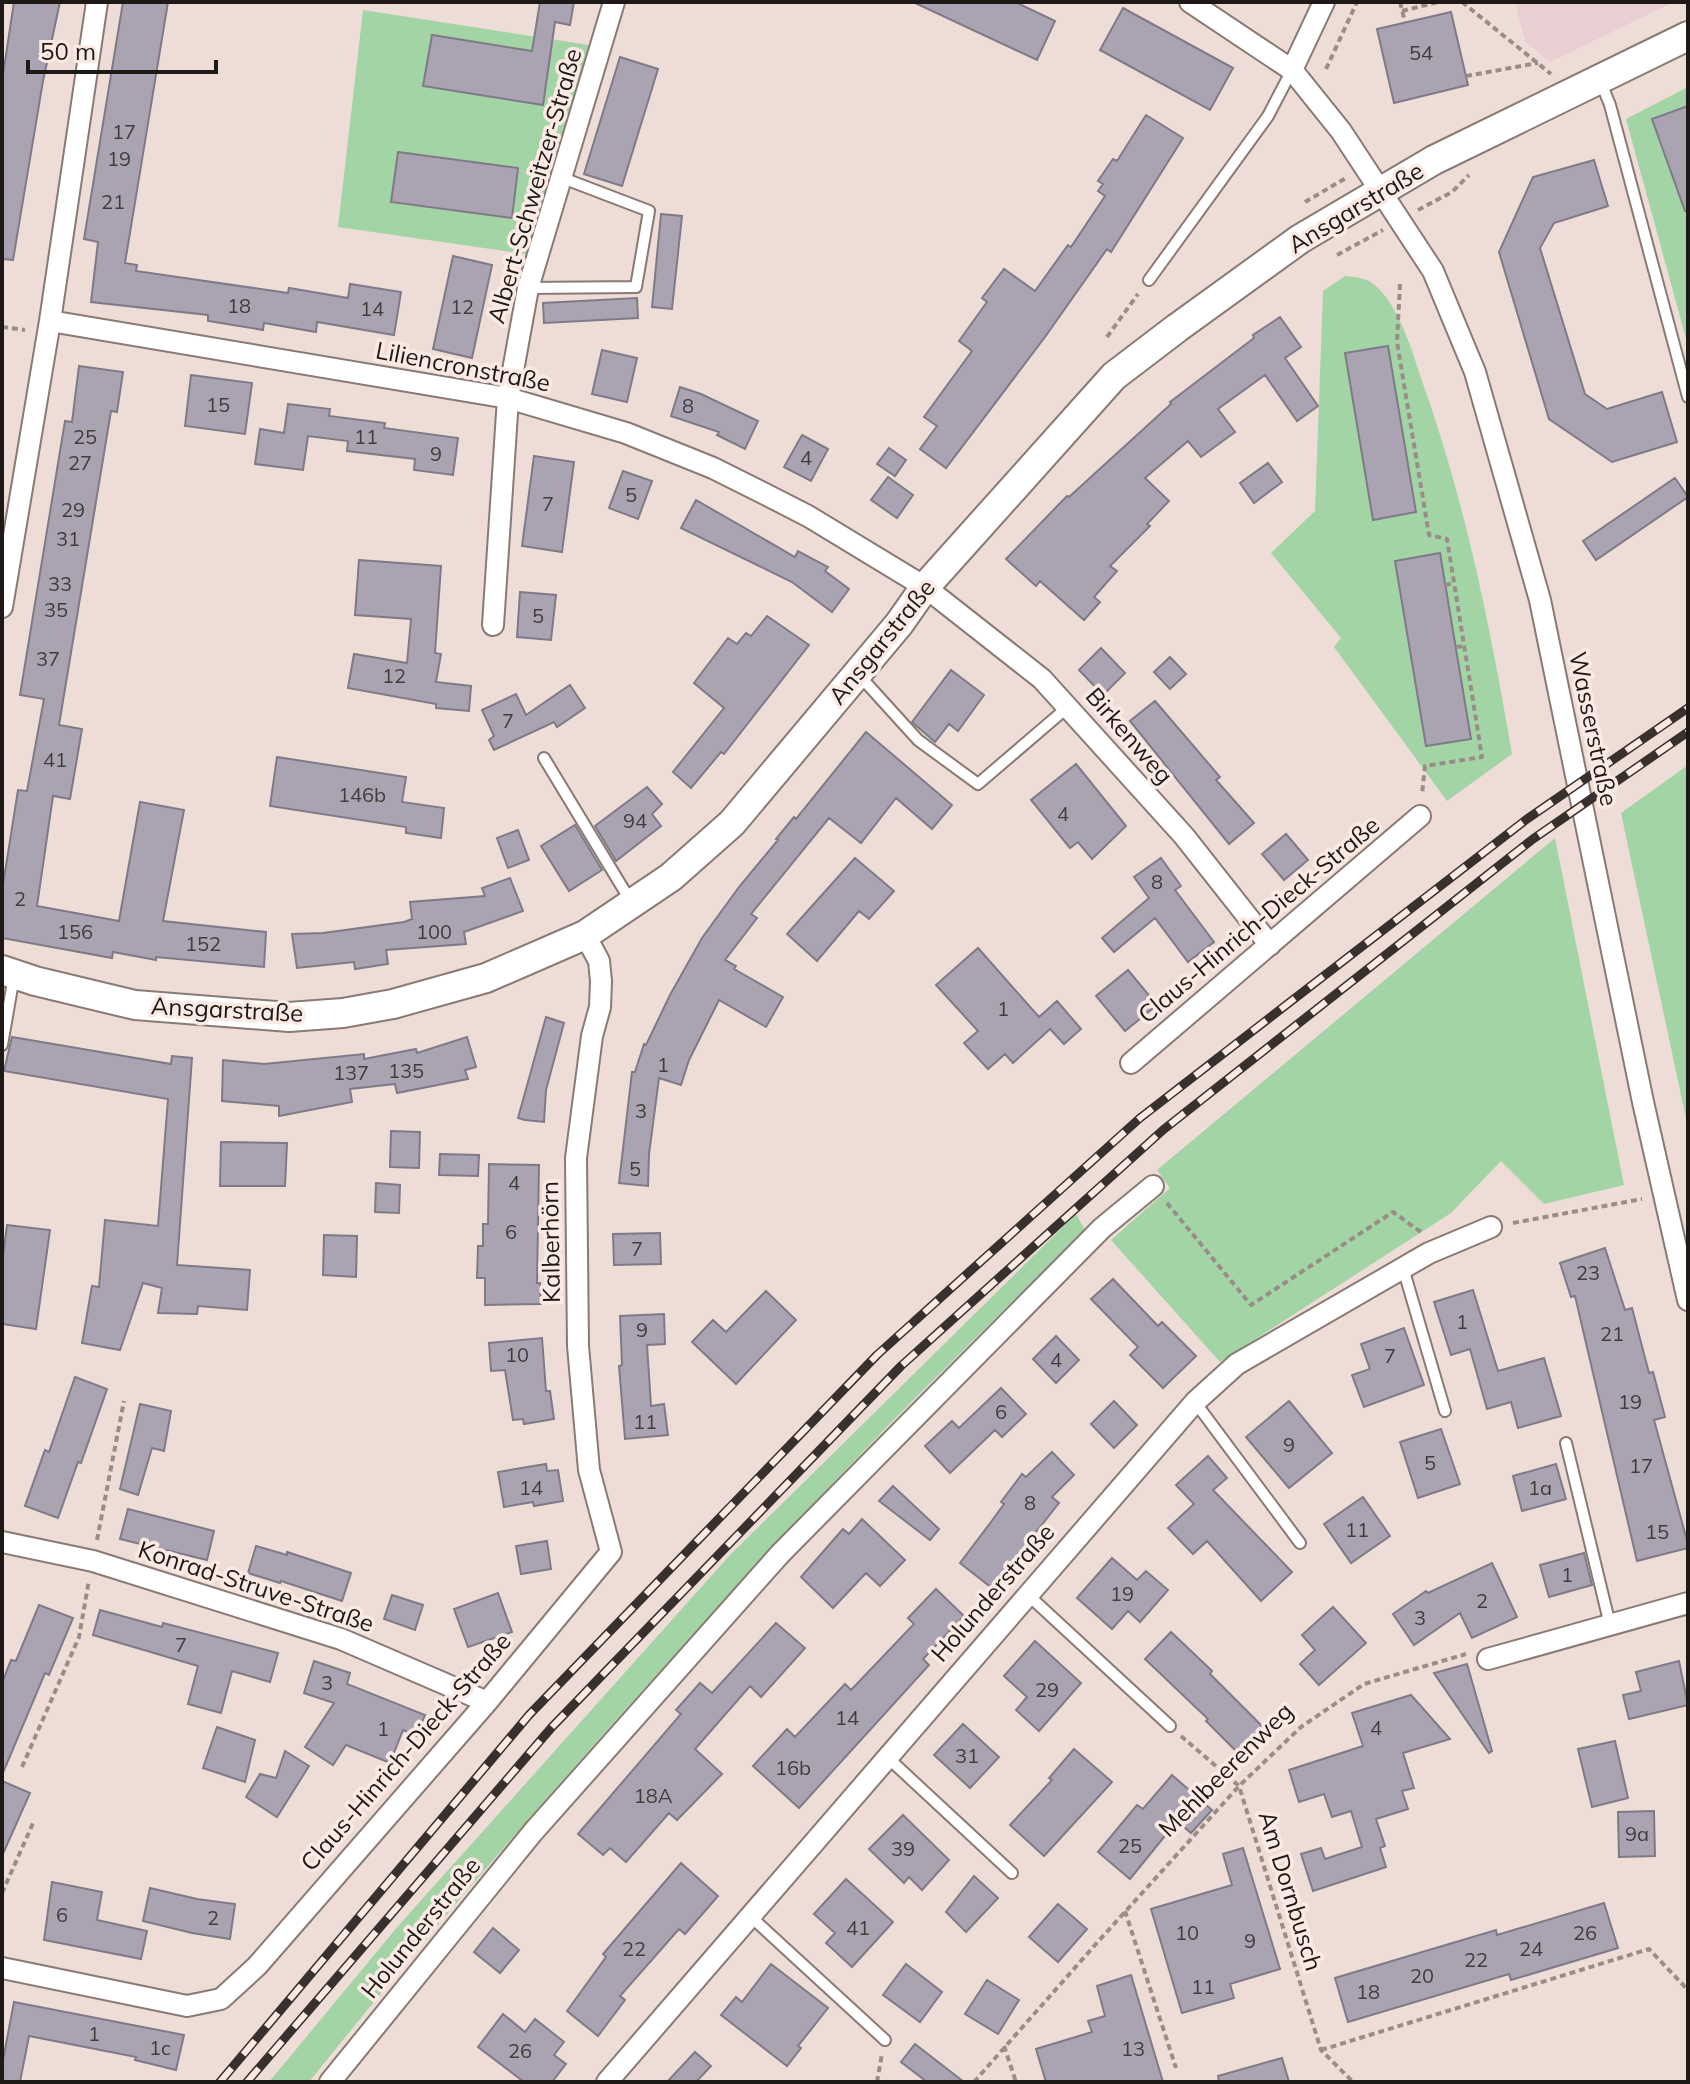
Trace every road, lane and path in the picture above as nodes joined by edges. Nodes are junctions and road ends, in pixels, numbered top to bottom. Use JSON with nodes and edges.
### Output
{"nodes":[{"id":1,"x":97,"y":2,"type":"edge"},
{"id":2,"x":614,"y":2,"type":"edge"},
{"id":3,"x":1190,"y":2,"type":"edge"},
{"id":4,"x":1324,"y":2,"type":"edge"},
{"id":5,"x":1357,"y":2,"type":"edge"},
{"id":6,"x":1400,"y":2,"type":"edge"},
{"id":7,"x":1438,"y":2,"type":"edge"},
{"id":8,"x":1462,"y":2,"type":"edge"},
{"id":9,"x":1402,"y":11,"type":"junction"},
{"id":10,"x":1405,"y":22,"type":"dead end"},
{"id":11,"x":1688,"y":36,"type":"edge"},
{"id":12,"x":1538,"y":63,"type":"junction"},
{"id":13,"x":1326,"y":69,"type":"dead end"},
{"id":14,"x":1292,"y":70,"type":"junction"},
{"id":15,"x":1551,"y":74,"type":"dead end"},
{"id":16,"x":1466,"y":76,"type":"dead end"},
{"id":17,"x":1600,"y":78,"type":"junction"},
{"id":18,"x":560,"y":177,"type":"junction"},
{"id":19,"x":1381,"y":191,"type":"junction"},
{"id":20,"x":1149,"y":280,"type":"joint"},
{"id":21,"x":1400,"y":284,"type":"dead end"},
{"id":22,"x":528,"y":288,"type":"junction"},
{"id":23,"x":50,"y":321,"type":"junction"},
{"id":24,"x":1107,"y":337,"type":"dead end"},
{"id":25,"x":1402,"y":373,"type":"junction"},
{"id":26,"x":1393,"y":374,"type":"dead end"},
{"id":27,"x":1688,"y":397,"type":"edge"},
{"id":28,"x":508,"y":398,"type":"junction"},
{"id":29,"x":1412,"y":428,"type":"junction"},
{"id":30,"x":1403,"y":430,"type":"dead end"},
{"id":31,"x":1421,"y":485,"type":"junction"},
{"id":32,"x":1412,"y":487,"type":"dead end"},
{"id":33,"x":1454,"y":583,"type":"junction"},
{"id":34,"x":1445,"y":585,"type":"dead end"},
{"id":35,"x":925,"y":587,"type":"junction"},
{"id":36,"x":2,"y":607,"type":"edge"},
{"id":37,"x":493,"y":625,"type":"dead end"},
{"id":38,"x":1464,"y":646,"type":"junction"},
{"id":39,"x":1456,"y":647,"type":"dead end"},
{"id":40,"x":858,"y":674,"type":"junction"},
{"id":41,"x":1069,"y":706,"type":"junction"},
{"id":42,"x":1474,"y":710,"type":"junction"},
{"id":43,"x":1466,"y":711,"type":"dead end"},
{"id":44,"x":544,"y":758,"type":"dead end"},
{"id":45,"x":1420,"y":816,"type":"joint"},
{"id":46,"x":632,"y":903,"type":"junction"},
{"id":47,"x":585,"y":935,"type":"junction"},
{"id":48,"x":1270,"y":945,"type":"junction"},
{"id":49,"x":8,"y":972,"type":"edge"},
{"id":50,"x":2,"y":1045,"type":"edge"},
{"id":51,"x":1131,"y":1063,"type":"dead end"},
{"id":52,"x":1153,"y":1186,"type":"joint"},
{"id":53,"x":1664,"y":1193,"type":"junction"},
{"id":54,"x":1491,"y":1227,"type":"joint"},
{"id":55,"x":1420,"y":1232,"type":"dead end"},
{"id":56,"x":1403,"y":1268,"type":"junction"},
{"id":57,"x":1688,"y":1300,"type":"edge"},
{"id":58,"x":124,"y":1401,"type":"dead end"},
{"id":59,"x":1195,"y":1402,"type":"junction"},
{"id":60,"x":1445,"y":1411,"type":"dead end"},
{"id":61,"x":1566,"y":1443,"type":"dead end"},
{"id":62,"x":2,"y":1542,"type":"edge"},
{"id":63,"x":1300,"y":1543,"type":"dead end"},
{"id":64,"x":611,"y":1552,"type":"joint"},
{"id":65,"x":93,"y":1561,"type":"junction"},
{"id":66,"x":1027,"y":1594,"type":"junction"},
{"id":67,"x":1688,"y":1603,"type":"edge"},
{"id":68,"x":1610,"y":1625,"type":"junction"},
{"id":69,"x":1488,"y":1659,"type":"joint"},
{"id":70,"x":487,"y":1702,"type":"junction"},
{"id":71,"x":1170,"y":1726,"type":"joint"},
{"id":72,"x":886,"y":1756,"type":"junction"},
{"id":73,"x":22,"y":1767,"type":"dead end"},
{"id":74,"x":1239,"y":1786,"type":"junction"},
{"id":75,"x":34,"y":1821,"type":"dead end"},
{"id":76,"x":1012,"y":1873,"type":"dead end"},
{"id":77,"x":2,"y":1893,"type":"edge"},
{"id":78,"x":1125,"y":1911,"type":"junction"},
{"id":79,"x":749,"y":1915,"type":"junction"},
{"id":80,"x":2,"y":1968,"type":"edge"},
{"id":81,"x":1688,"y":1990,"type":"edge"},
{"id":82,"x":885,"y":2040,"type":"joint"},
{"id":83,"x":1004,"y":2046,"type":"junction"},
{"id":84,"x":1321,"y":2050,"type":"junction"},
{"id":85,"x":1176,"y":2068,"type":"dead end"},
{"id":86,"x":330,"y":2082,"type":"edge"},
{"id":87,"x":607,"y":2082,"type":"edge"},
{"id":88,"x":877,"y":2082,"type":"edge"},
{"id":89,"x":974,"y":2082,"type":"edge"},
{"id":90,"x":1016,"y":2082,"type":"edge"},
{"id":91,"x":1353,"y":2082,"type":"edge"}],
"edges":[{"from":1,"to":23,"type":"street"},
{"from":2,"to":18,"type":"street","name":"Albert-Schweitzer-Straße"},
{"from":3,"to":14,"type":"street","name":"Wasserstraße"},
{"from":4,"to":14,"type":"street"},
{"from":5,"to":13,"type":"path"},
{"from":6,"to":9,"type":"path"},
{"from":7,"to":9,"type":"path"},
{"from":8,"to":12,"type":"path"},
{"from":9,"to":10,"type":"path"},
{"from":11,"to":17,"type":"street","name":"Ansgarstraße"},
{"from":12,"to":15,"type":"path"},
{"from":12,"to":16,"type":"path"},
{"from":14,"to":19,"type":"street","name":"Wasserstraße"},
{"from":14,"to":20,"type":"lane"},
{"from":17,"to":19,"type":"street","name":"Ansgarstraße"},
{"from":17,"to":27,"type":"lane"},
{"from":18,"to":22,"type":"street","name":"Albert-Schweitzer-Straße"},
{"from":18,"to":22,"type":"lane"},
{"from":19,"to":35,"type":"street","name":"Ansgarstraße"},
{"from":19,"to":53,"type":"street","name":"Wasserstraße"},
{"from":20,"to":24,"type":"path"},
{"from":21,"to":25,"type":"path"},
{"from":22,"to":28,"type":"street","name":"Albert-Schweitzer-Straße"},
{"from":23,"to":28,"type":"street","name":"Liliencronstraße"},
{"from":23,"to":36,"type":"street"},
{"from":25,"to":26,"type":"path"},
{"from":25,"to":29,"type":"path"},
{"from":28,"to":35,"type":"street","name":"Liliencronstraße"},
{"from":28,"to":37,"type":"street","name":"Albert-Schweitzer-Straße"},
{"from":29,"to":30,"type":"path"},
{"from":29,"to":31,"type":"path"},
{"from":31,"to":32,"type":"path"},
{"from":31,"to":33,"type":"path"},
{"from":33,"to":34,"type":"path"},
{"from":33,"to":38,"type":"path"},
{"from":35,"to":40,"type":"street","name":"Ansgarstraße"},
{"from":35,"to":41,"type":"street","name":"Birkenweg"},
{"from":38,"to":39,"type":"path"},
{"from":38,"to":42,"type":"path"},
{"from":40,"to":41,"type":"lane"},
{"from":40,"to":46,"type":"street","name":"Ansgarstraße"},
{"from":41,"to":48,"type":"street","name":"Birkenweg"},
{"from":42,"to":43,"type":"path"},
{"from":42,"to":45,"type":"path"},
{"from":44,"to":46,"type":"lane"},
{"from":45,"to":48,"type":"street","name":"Claus-Hinrich-Dieck-Straße"},
{"from":46,"to":47,"type":"street","name":"Ansgarstraße"},
{"from":47,"to":49,"type":"street","name":"Ansgarstraße"},
{"from":47,"to":64,"type":"street","name":"Kalberhörn"},
{"from":48,"to":51,"type":"street","name":"Claus-Hinrich-Dieck-Straße"},
{"from":49,"to":50,"type":"lane"},
{"from":52,"to":55,"type":"path"},
{"from":52,"to":86,"type":"street","name":"Holunderstraße"},
{"from":53,"to":54,"type":"path"},
{"from":53,"to":57,"type":"street","name":"Wasserstraße"},
{"from":54,"to":56,"type":"street","name":"Holunderstraße"},
{"from":56,"to":59,"type":"street","name":"Holunderstraße"},
{"from":56,"to":60,"type":"lane"},
{"from":58,"to":65,"type":"path"},
{"from":59,"to":63,"type":"lane"},
{"from":59,"to":66,"type":"street","name":"Holunderstraße"},
{"from":61,"to":68,"type":"lane"},
{"from":62,"to":65,"type":"street","name":"Konrad-Struve-Straße"},
{"from":64,"to":70,"type":"street","name":"Claus-Hinrich-Dieck-Straße"},
{"from":65,"to":70,"type":"street","name":"Konrad-Struve-Straße"},
{"from":65,"to":73,"type":"path"},
{"from":66,"to":71,"type":"lane"},
{"from":66,"to":72,"type":"street","name":"Holunderstraße"},
{"from":67,"to":68,"type":"street"},
{"from":68,"to":69,"type":"street"},
{"from":69,"to":74,"type":"path","name":"Mehlbeerenweg"},
{"from":70,"to":80,"type":"street","name":"Claus-Hinrich-Dieck-Straße"},
{"from":71,"to":74,"type":"path","name":"Am Dornbusch"},
{"from":72,"to":76,"type":"lane"},
{"from":72,"to":79,"type":"street","name":"Holunderstraße"},
{"from":74,"to":78,"type":"path","name":"Mehlbeerenweg"},
{"from":74,"to":84,"type":"path","name":"Am Dornbusch"},
{"from":75,"to":77,"type":"path"},
{"from":78,"to":83,"type":"path","name":"Mehlbeerenweg"},
{"from":78,"to":85,"type":"path"},
{"from":79,"to":82,"type":"lane"},
{"from":79,"to":87,"type":"street","name":"Holunderstraße"},
{"from":81,"to":84,"type":"path"},
{"from":82,"to":88,"type":"path"},
{"from":83,"to":89,"type":"path","name":"Mehlbeerenweg"},
{"from":83,"to":90,"type":"path"},
{"from":84,"to":91,"type":"path","name":"Am Dornbusch"}]}
